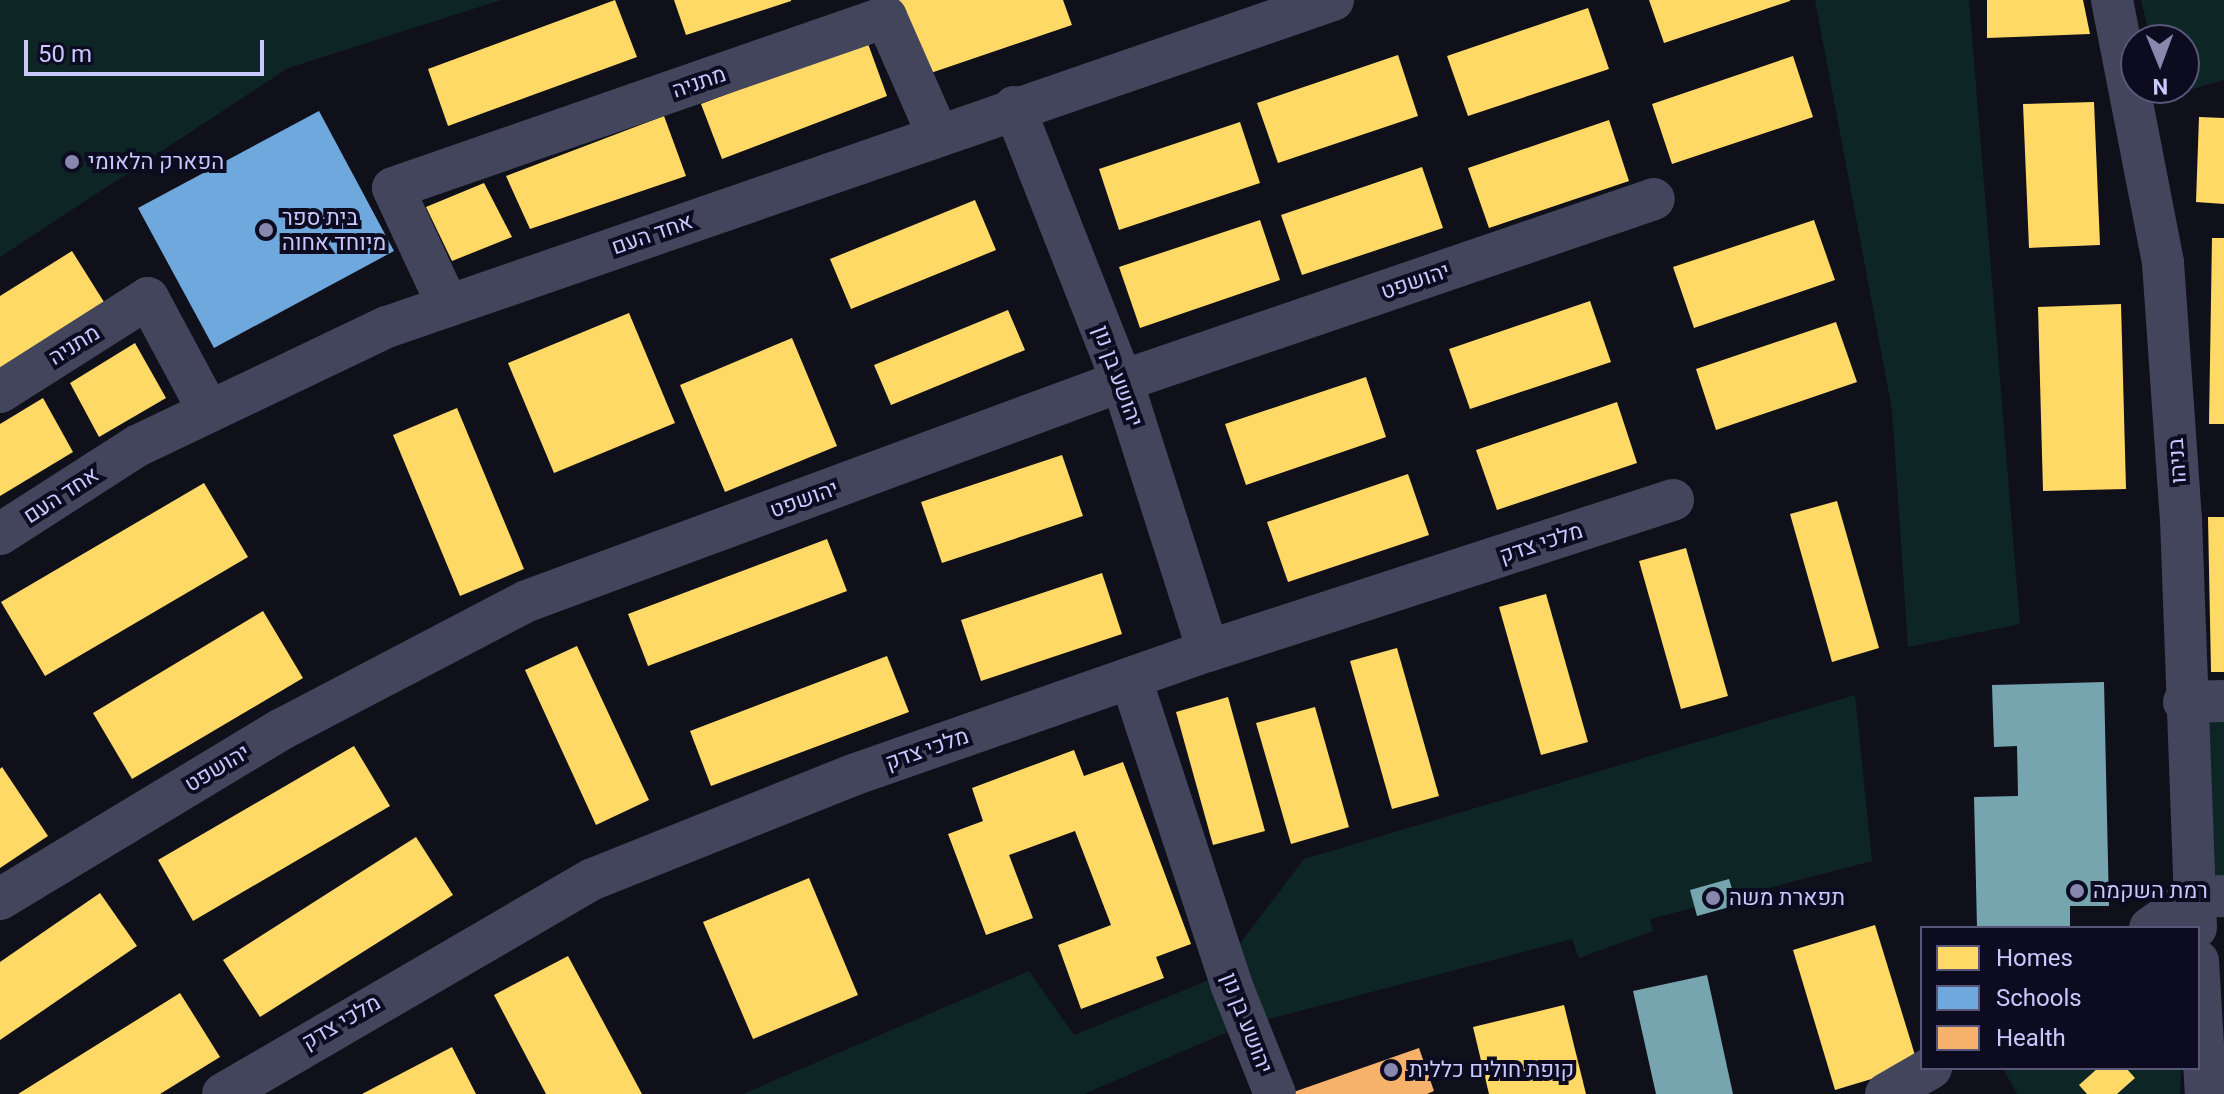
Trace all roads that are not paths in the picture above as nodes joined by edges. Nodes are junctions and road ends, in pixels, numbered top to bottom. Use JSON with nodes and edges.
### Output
{"nodes":[{"id":1,"x":1333,"y":0,"type":"edge"},
{"id":2,"x":2112,"y":0,"type":"edge"},
{"id":3,"x":1014,"y":107,"type":"junction"},
{"id":4,"x":937,"y":133,"type":"junction"},
{"id":5,"x":1654,"y":199,"type":"dead end"},
{"id":6,"x":448,"y":306,"type":"junction"},
{"id":7,"x":1122,"y":381,"type":"junction"},
{"id":8,"x":0,"y":392,"type":"edge"},
{"id":9,"x":209,"y":412,"type":"junction"},
{"id":10,"x":1673,"y":500,"type":"dead end"},
{"id":11,"x":0,"y":534,"type":"edge"},
{"id":12,"x":1208,"y":651,"type":"junction"},
{"id":13,"x":1131,"y":679,"type":"junction"},
{"id":14,"x":2204,"y":701,"type":"edge"},
{"id":15,"x":0,"y":899,"type":"edge"},
{"id":16,"x":2205,"y":907,"type":"edge"},
{"id":17,"x":2155,"y":926,"type":"edge"},
{"id":18,"x":2200,"y":994,"type":"edge"},
{"id":19,"x":1928,"y":1070,"type":"edge"},
{"id":20,"x":223,"y":1094,"type":"edge"},
{"id":21,"x":1275,"y":1094,"type":"edge"},
{"id":22,"x":1886,"y":1094,"type":"edge"},
{"id":23,"x":2206,"y":1094,"type":"edge"}],
"edges":[{"from":1,"to":3,"type":"street","name":"אחד העם"},
{"from":2,"to":14,"type":"street","name":"בניהו"},
{"from":3,"to":4,"type":"street","name":"אחד העם"},
{"from":3,"to":7,"type":"street","name":"יהושע בן נון"},
{"from":4,"to":6,"type":"street","name":"אחד העם"},
{"from":4,"to":6,"type":"street","name":"מתניה"},
{"from":5,"to":7,"type":"street","name":"יהושפט"},
{"from":6,"to":9,"type":"street","name":"אחד העם"},
{"from":7,"to":12,"type":"street","name":"יהושע בן נון"},
{"from":7,"to":15,"type":"street","name":"יהושפט"},
{"from":8,"to":9,"type":"street","name":"מתניה"},
{"from":9,"to":11,"type":"street","name":"אחד העם"},
{"from":10,"to":12,"type":"street","name":"מלכי צדק"},
{"from":12,"to":13,"type":"street","name":"מלכי צדק"},
{"from":13,"to":20,"type":"street","name":"מלכי צדק"},
{"from":13,"to":21,"type":"street","name":"יהושע בן נון"},
{"from":14,"to":16,"type":"street","name":"בניהו"},
{"from":16,"to":17,"type":"street"},
{"from":18,"to":23,"type":"street"},
{"from":19,"to":22,"type":"street"}]}
